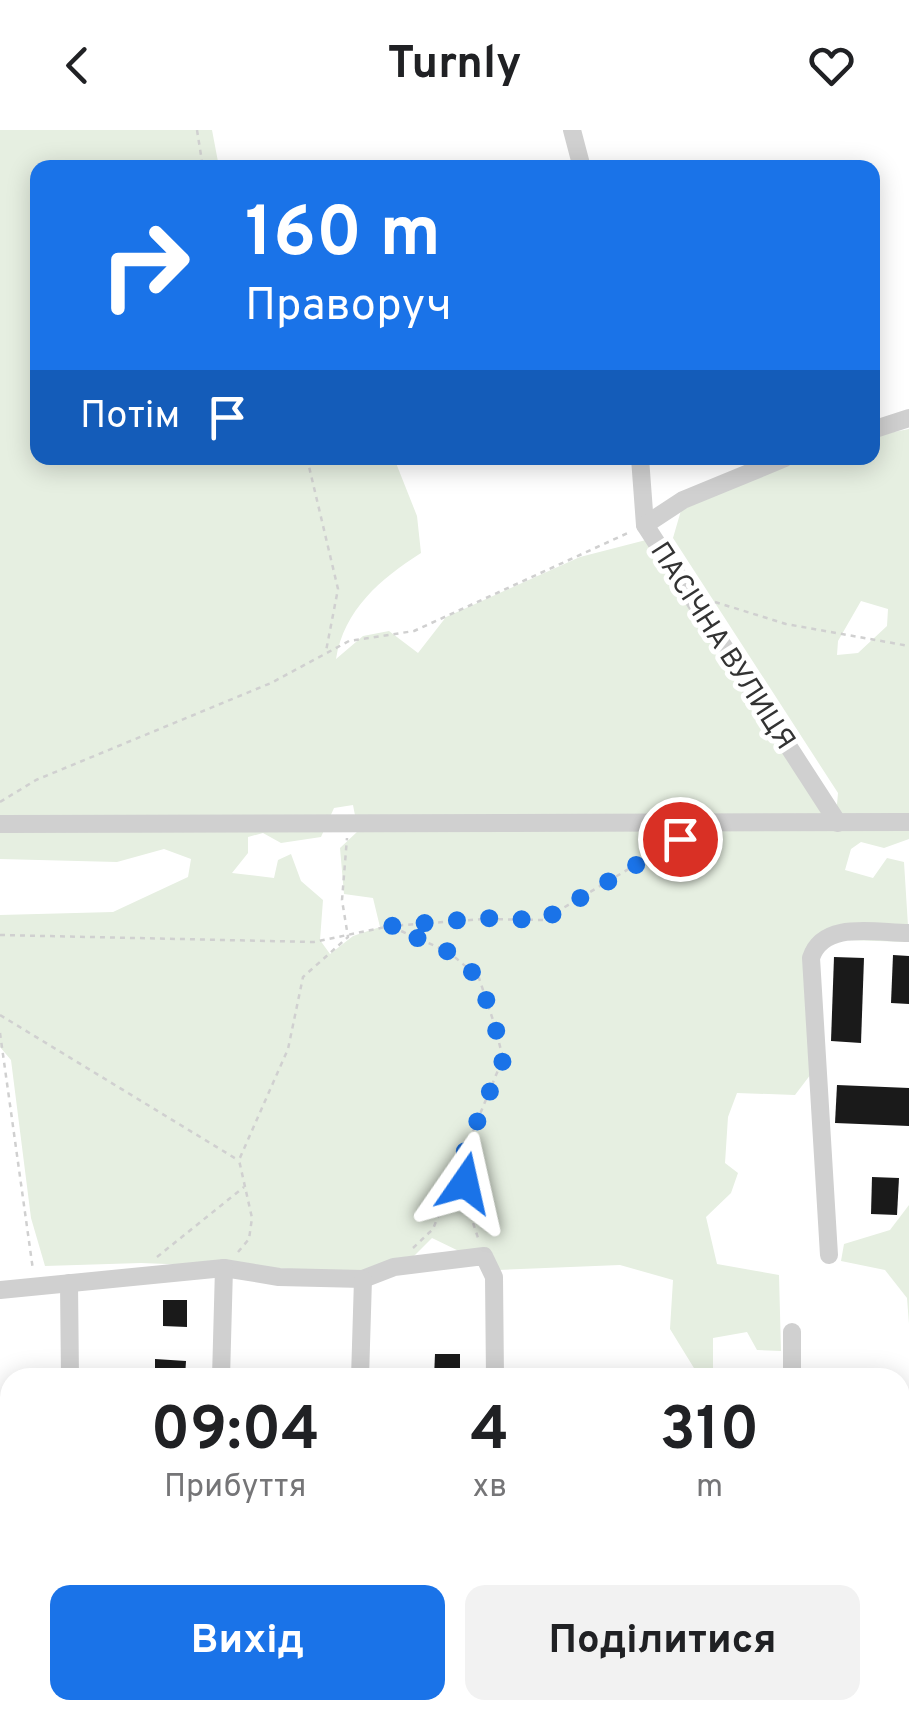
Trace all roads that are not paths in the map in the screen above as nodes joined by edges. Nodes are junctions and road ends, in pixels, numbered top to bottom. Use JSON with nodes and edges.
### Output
{"nodes":[{"id":1,"x":572,"y":130,"type":"edge"},
{"id":2,"x":580,"y":160,"type":"edge"},
{"id":3,"x":909,"y":418,"type":"edge"},
{"id":4,"x":880,"y":427,"type":"edge"},
{"id":5,"x":640,"y":465,"type":"edge"},
{"id":6,"x":767,"y":465,"type":"edge"},
{"id":7,"x":644,"y":525,"type":"junction"},
{"id":8,"x":909,"y":822,"type":"edge"},
{"id":9,"x":838,"y":823,"type":"junction"},
{"id":10,"x":0,"y":824,"type":"edge"},
{"id":11,"x":909,"y":933,"type":"edge"},
{"id":12,"x":828,"y":1254,"type":"dead end"},
{"id":13,"x":224,"y":1268,"type":"junction"},
{"id":14,"x":363,"y":1279,"type":"junction"},
{"id":15,"x":70,"y":1283,"type":"junction"},
{"id":16,"x":0,"y":1290,"type":"edge"},
{"id":17,"x":792,"y":1332,"type":"dead end"},
{"id":18,"x":70,"y":1368,"type":"edge"},
{"id":19,"x":221,"y":1368,"type":"edge"},
{"id":20,"x":360,"y":1368,"type":"edge"},
{"id":21,"x":495,"y":1368,"type":"edge"},
{"id":22,"x":792,"y":1368,"type":"edge"}],
"edges":[{"from":1,"to":2,"type":"street"},
{"from":3,"to":4,"type":"street"},
{"from":5,"to":7,"type":"street","name":"ПАСІЧНА ВУЛИЦЯ"},
{"from":6,"to":7,"type":"street"},
{"from":7,"to":9,"type":"street","name":"ПАСІЧНА ВУЛИЦЯ"},
{"from":8,"to":9,"type":"street"},
{"from":9,"to":10,"type":"street"},
{"from":11,"to":12,"type":"street"},
{"from":13,"to":14,"type":"street"},
{"from":13,"to":15,"type":"street"},
{"from":13,"to":19,"type":"street"},
{"from":14,"to":20,"type":"street"},
{"from":14,"to":21,"type":"street"},
{"from":15,"to":16,"type":"street"},
{"from":15,"to":18,"type":"street"},
{"from":17,"to":22,"type":"street"}]}
